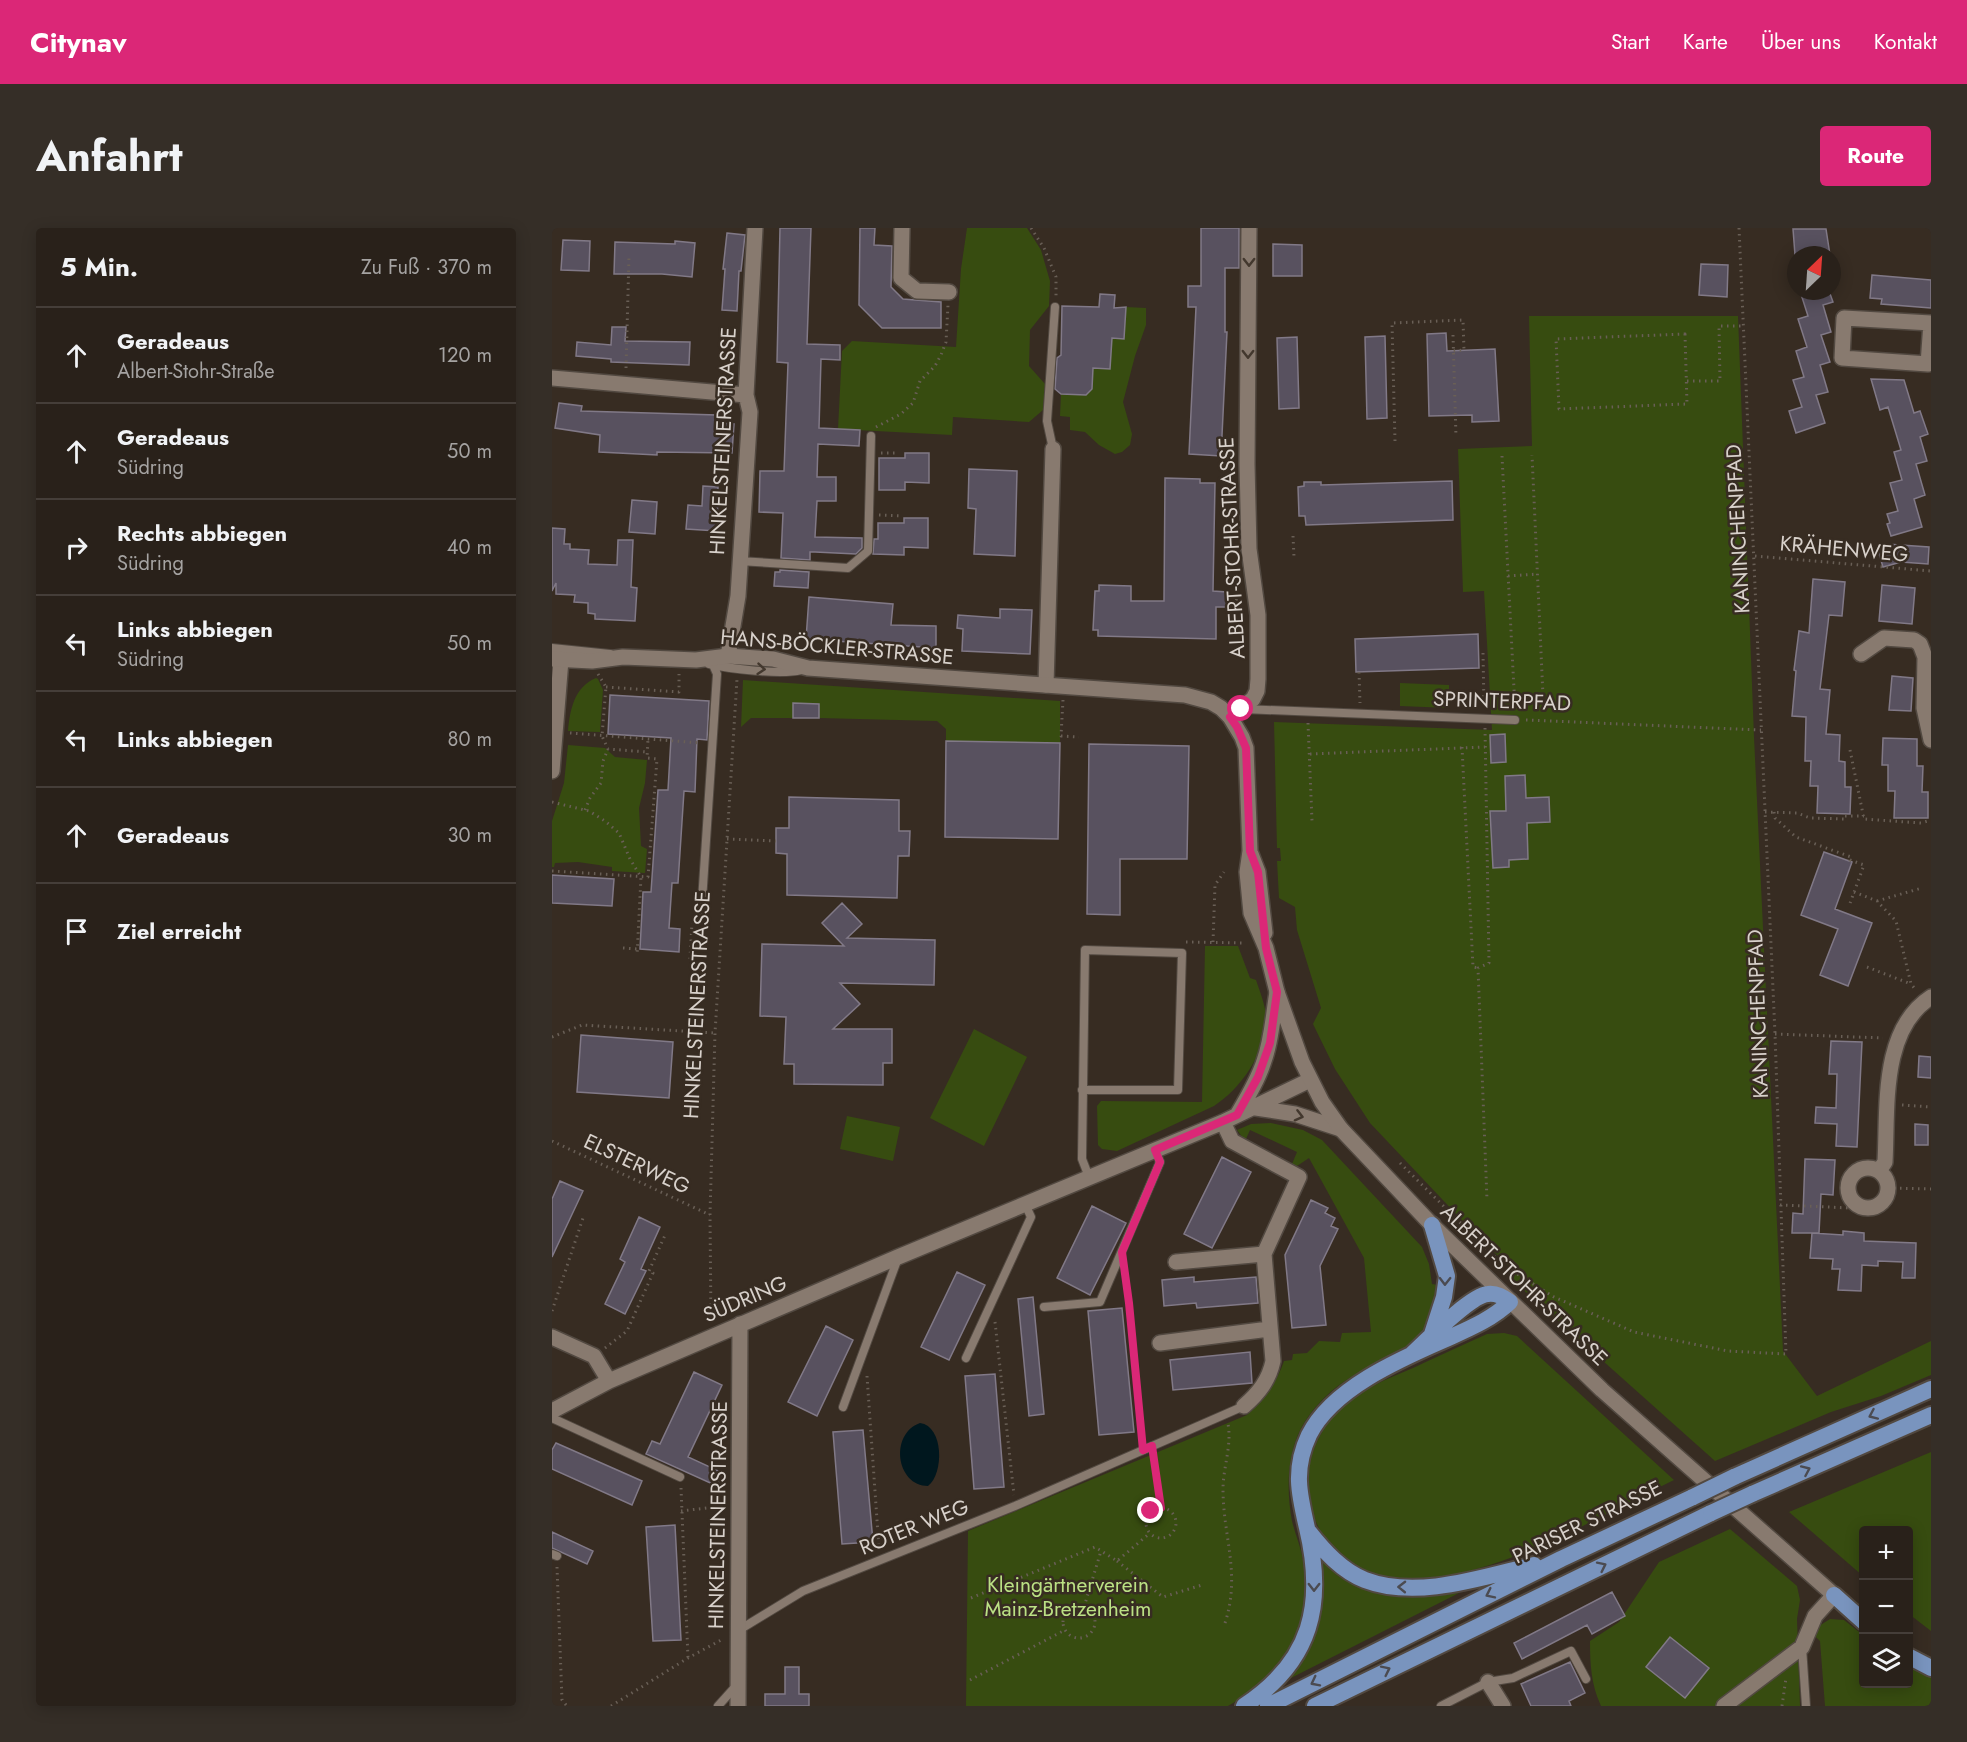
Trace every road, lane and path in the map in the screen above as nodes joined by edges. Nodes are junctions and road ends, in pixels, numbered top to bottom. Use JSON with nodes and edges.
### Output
{"nodes":[{"id":1,"x":755,"y":228,"type":"edge"},
{"id":2,"x":902,"y":228,"type":"edge"},
{"id":3,"x":1030,"y":228,"type":"edge"},
{"id":4,"x":1249,"y":228,"type":"edge"},
{"id":5,"x":1739,"y":228,"type":"edge"},
{"id":6,"x":629,"y":256,"type":"dead end"},
{"id":7,"x":949,"y":292,"type":"joint"},
{"id":8,"x":1055,"y":307,"type":"joint"},
{"id":9,"x":1743,"y":326,"type":"junction"},
{"id":10,"x":1453,"y":335,"type":"dead end"},
{"id":11,"x":1453,"y":351,"type":"junction"},
{"id":12,"x":1930,"y":364,"type":"edge"},
{"id":13,"x":552,"y":378,"type":"edge"},
{"id":14,"x":1687,"y":381,"type":"junction"},
{"id":15,"x":625,"y":384,"type":"junction"},
{"id":16,"x":746,"y":395,"type":"junction"},
{"id":17,"x":871,"y":436,"type":"joint"},
{"id":18,"x":1455,"y":437,"type":"dead end"},
{"id":19,"x":1395,"y":441,"type":"dead end"},
{"id":20,"x":1053,"y":448,"type":"joint"},
{"id":21,"x":870,"y":453,"type":"junction"},
{"id":22,"x":899,"y":453,"type":"dead end"},
{"id":23,"x":1532,"y":455,"type":"dead end"},
{"id":24,"x":1502,"y":456,"type":"dead end"},
{"id":25,"x":868,"y":515,"type":"junction"},
{"id":26,"x":903,"y":516,"type":"dead end"},
{"id":27,"x":1293,"y":536,"type":"dead end"},
{"id":28,"x":1755,"y":556,"type":"junction"},
{"id":29,"x":1294,"y":557,"type":"dead end"},
{"id":30,"x":739,"y":561,"type":"junction"},
{"id":31,"x":1931,"y":571,"type":"edge"},
{"id":32,"x":1538,"y":574,"type":"junction"},
{"id":33,"x":1508,"y":576,"type":"junction"},
{"id":34,"x":1483,"y":653,"type":"dead end"},
{"id":35,"x":1861,"y":654,"type":"dead end"},
{"id":36,"x":555,"y":656,"type":"edge"},
{"id":37,"x":718,"y":659,"type":"junction"},
{"id":38,"x":598,"y":669,"type":"dead end"},
{"id":39,"x":679,"y":670,"type":"dead end"},
{"id":40,"x":1359,"y":672,"type":"dead end"},
{"id":41,"x":737,"y":675,"type":"dead end"},
{"id":42,"x":1046,"y":685,"type":"junction"},
{"id":43,"x":606,"y":687,"type":"junction"},
{"id":44,"x":1063,"y":698,"type":"dead end"},
{"id":45,"x":1514,"y":698,"type":"junction"},
{"id":46,"x":1308,"y":712,"type":"junction"},
{"id":47,"x":1236,"y":713,"type":"junction"},
{"id":48,"x":1360,"y":714,"type":"junction"},
{"id":49,"x":1485,"y":719,"type":"junction"},
{"id":50,"x":1515,"y":720,"type":"junction"},
{"id":51,"x":1761,"y":730,"type":"junction"},
{"id":52,"x":555,"y":732,"type":"junction"},
{"id":53,"x":602,"y":736,"type":"junction"},
{"id":54,"x":1079,"y":737,"type":"dead end"},
{"id":55,"x":648,"y":739,"type":"junction"},
{"id":56,"x":1931,"y":740,"type":"edge"},
{"id":57,"x":712,"y":744,"type":"junction"},
{"id":58,"x":1462,"y":747,"type":"junction"},
{"id":59,"x":1485,"y":747,"type":"junction"},
{"id":60,"x":608,"y":749,"type":"junction"},
{"id":61,"x":1850,"y":750,"type":"dead end"},
{"id":62,"x":647,"y":752,"type":"junction"},
{"id":63,"x":1310,"y":754,"type":"junction"},
{"id":64,"x":552,"y":771,"type":"edge"},
{"id":65,"x":552,"y":802,"type":"edge"},
{"id":66,"x":585,"y":810,"type":"junction"},
{"id":67,"x":1765,"y":812,"type":"junction"},
{"id":68,"x":1774,"y":812,"type":"junction"},
{"id":69,"x":1864,"y":816,"type":"junction"},
{"id":70,"x":1931,"y":820,"type":"edge"},
{"id":71,"x":1312,"y":821,"type":"dead end"},
{"id":72,"x":727,"y":839,"type":"junction"},
{"id":73,"x":776,"y":841,"type":"dead end"},
{"id":74,"x":552,"y":871,"type":"edge"},
{"id":75,"x":1224,"y":872,"type":"dead end"},
{"id":76,"x":641,"y":877,"type":"junction"},
{"id":77,"x":1922,"y":888,"type":"dead end"},
{"id":78,"x":1854,"y":892,"type":"junction"},
{"id":79,"x":1877,"y":901,"type":"junction"},
{"id":80,"x":1849,"y":906,"type":"dead end"},
{"id":81,"x":701,"y":916,"type":"joint"},
{"id":82,"x":1213,"y":942,"type":"dead end"},
{"id":83,"x":622,"y":948,"type":"dead end"},
{"id":84,"x":637,"y":949,"type":"junction"},
{"id":85,"x":637,"y":956,"type":"dead end"},
{"id":86,"x":690,"y":959,"type":"dead end"},
{"id":87,"x":1868,"y":967,"type":"dead end"},
{"id":88,"x":1478,"y":968,"type":"junction"},
{"id":89,"x":1911,"y":984,"type":"junction"},
{"id":90,"x":1277,"y":992,"type":"junction"},
{"id":91,"x":1928,"y":999,"type":"edge"},
{"id":92,"x":715,"y":1033,"type":"junction"},
{"id":93,"x":1775,"y":1034,"type":"junction"},
{"id":94,"x":552,"y":1037,"type":"edge"},
{"id":95,"x":1891,"y":1039,"type":"dead end"},
{"id":96,"x":1310,"y":1080,"type":"junction"},
{"id":97,"x":1083,"y":1090,"type":"junction"},
{"id":98,"x":1888,"y":1104,"type":"junction"},
{"id":99,"x":1931,"y":1107,"type":"edge"},
{"id":100,"x":1256,"y":1108,"type":"junction"},
{"id":101,"x":1230,"y":1118,"type":"junction"},
{"id":102,"x":1341,"y":1129,"type":"junction"},
{"id":103,"x":552,"y":1141,"type":"edge"},
{"id":104,"x":1155,"y":1150,"type":"junction"},
{"id":105,"x":1400,"y":1163,"type":"dead end"},
{"id":106,"x":1879,"y":1171,"type":"junction"},
{"id":107,"x":1089,"y":1177,"type":"junction"},
{"id":108,"x":1888,"y":1188,"type":"junction"},
{"id":109,"x":1931,"y":1189,"type":"edge"},
{"id":110,"x":1487,"y":1200,"type":"dead end"},
{"id":111,"x":1854,"y":1203,"type":"junction"},
{"id":112,"x":1024,"y":1204,"type":"junction"},
{"id":113,"x":1780,"y":1205,"type":"junction"},
{"id":114,"x":710,"y":1215,"type":"junction"},
{"id":115,"x":583,"y":1218,"type":"dead end"},
{"id":116,"x":1432,"y":1225,"type":"junction"},
{"id":117,"x":666,"y":1233,"type":"dead end"},
{"id":118,"x":1122,"y":1252,"type":"junction"},
{"id":119,"x":1263,"y":1254,"type":"junction"},
{"id":120,"x":898,"y":1257,"type":"junction"},
{"id":121,"x":1176,"y":1262,"type":"dead end"},
{"id":122,"x":993,"y":1300,"type":"junction"},
{"id":123,"x":1510,"y":1302,"type":"junction"},
{"id":124,"x":1044,"y":1307,"type":"dead end"},
{"id":125,"x":552,"y":1311,"type":"edge"},
{"id":126,"x":740,"y":1324,"type":"junction"},
{"id":127,"x":1269,"y":1329,"type":"junction"},
{"id":128,"x":711,"y":1336,"type":"junction"},
{"id":129,"x":1431,"y":1336,"type":"junction"},
{"id":130,"x":552,"y":1337,"type":"edge"},
{"id":131,"x":1160,"y":1343,"type":"dead end"},
{"id":132,"x":865,"y":1348,"type":"junction"},
{"id":133,"x":1412,"y":1354,"type":"junction"},
{"id":134,"x":594,"y":1356,"type":"junction"},
{"id":135,"x":966,"y":1358,"type":"dead end"},
{"id":136,"x":609,"y":1381,"type":"junction"},
{"id":137,"x":1931,"y":1389,"type":"edge"},
{"id":138,"x":1244,"y":1406,"type":"joint"},
{"id":139,"x":843,"y":1407,"type":"dead end"},
{"id":140,"x":552,"y":1411,"type":"edge"},
{"id":141,"x":1226,"y":1414,"type":"junction"},
{"id":142,"x":1931,"y":1415,"type":"edge"},
{"id":143,"x":552,"y":1418,"type":"edge"},
{"id":144,"x":1931,"y":1427,"type":"edge"},
{"id":145,"x":1887,"y":1434,"type":"junction"},
{"id":146,"x":1152,"y":1446,"type":"junction"},
{"id":147,"x":1143,"y":1450,"type":"junction"},
{"id":148,"x":680,"y":1477,"type":"joint"},
{"id":149,"x":740,"y":1504,"type":"junction"},
{"id":150,"x":1015,"y":1506,"type":"junction"},
{"id":151,"x":1161,"y":1508,"type":"junction"},
{"id":152,"x":681,"y":1511,"type":"junction"},
{"id":153,"x":1307,"y":1529,"type":"junction"},
{"id":154,"x":1150,"y":1533,"type":"junction"},
{"id":155,"x":1101,"y":1551,"type":"junction"},
{"id":156,"x":554,"y":1555,"type":"edge"},
{"id":157,"x":1561,"y":1559,"type":"junction"},
{"id":158,"x":880,"y":1560,"type":"junction"},
{"id":159,"x":1117,"y":1561,"type":"junction"},
{"id":160,"x":1202,"y":1585,"type":"dead end"},
{"id":161,"x":1834,"y":1595,"type":"junction"},
{"id":162,"x":971,"y":1598,"type":"dead end"},
{"id":163,"x":1084,"y":1607,"type":"junction"},
{"id":164,"x":1859,"y":1618,"type":"edge"},
{"id":165,"x":1225,"y":1623,"type":"dead end"},
{"id":166,"x":1065,"y":1630,"type":"junction"},
{"id":167,"x":738,"y":1631,"type":"junction"},
{"id":168,"x":1802,"y":1647,"type":"junction"},
{"id":169,"x":688,"y":1658,"type":"junction"},
{"id":170,"x":1788,"y":1658,"type":"junction"},
{"id":171,"x":1913,"y":1659,"type":"edge"},
{"id":172,"x":1931,"y":1668,"type":"edge"},
{"id":173,"x":1586,"y":1679,"type":"dead end"},
{"id":174,"x":970,"y":1680,"type":"dead end"},
{"id":175,"x":1488,"y":1682,"type":"junction"},
{"id":176,"x":737,"y":1684,"type":"junction"},
{"id":177,"x":567,"y":1706,"type":"edge"},
{"id":178,"x":611,"y":1706,"type":"edge"},
{"id":179,"x":718,"y":1706,"type":"edge"},
{"id":180,"x":738,"y":1706,"type":"edge"},
{"id":181,"x":1245,"y":1706,"type":"edge"},
{"id":182,"x":1268,"y":1706,"type":"edge"},
{"id":183,"x":1315,"y":1706,"type":"edge"},
{"id":184,"x":1441,"y":1706,"type":"edge"},
{"id":185,"x":1503,"y":1706,"type":"edge"},
{"id":186,"x":1724,"y":1706,"type":"edge"},
{"id":187,"x":1782,"y":1706,"type":"edge"},
{"id":188,"x":1806,"y":1706,"type":"edge"}],
"edges":[{"from":1,"to":16,"type":"street","name":"HINKELSTEINERSTRASSE"},
{"from":2,"to":7,"type":"street"},
{"from":3,"to":8,"type":"path"},
{"from":4,"to":47,"type":"street","name":"ALBERT-STOHR-STRASSE","one_way":true},
{"from":5,"to":9,"type":"path","name":"KANINCHENPFAD"},
{"from":6,"to":15,"type":"path"},
{"from":7,"to":17,"type":"path"},
{"from":8,"to":20,"type":"lane"},
{"from":9,"to":14,"type":"path"},
{"from":9,"to":28,"type":"path","name":"KANINCHENPFAD"},
{"from":10,"to":11,"type":"path"},
{"from":11,"to":18,"type":"path"},
{"from":11,"to":19,"type":"path"},
{"from":12,"to":12,"type":"street"},
{"from":13,"to":15,"type":"street"},
{"from":14,"to":14,"type":"path"},
{"from":15,"to":16,"type":"street"},
{"from":16,"to":30,"type":"street","name":"HINKELSTEINERSTRASSE"},
{"from":17,"to":21,"type":"lane"},
{"from":20,"to":42,"type":"street"},
{"from":21,"to":22,"type":"path"},
{"from":21,"to":25,"type":"lane"},
{"from":23,"to":32,"type":"path"},
{"from":24,"to":33,"type":"path"},
{"from":25,"to":26,"type":"path"},
{"from":25,"to":30,"type":"lane"},
{"from":27,"to":29,"type":"path"},
{"from":28,"to":31,"type":"path","name":"KRÄHENWEG"},
{"from":28,"to":51,"type":"path","name":"KANINCHENPFAD"},
{"from":30,"to":37,"type":"street","name":"HINKELSTEINERSTRASSE"},
{"from":32,"to":33,"type":"path"},
{"from":32,"to":45,"type":"path"},
{"from":33,"to":45,"type":"path"},
{"from":34,"to":49,"type":"path"},
{"from":35,"to":56,"type":"street"},
{"from":36,"to":37,"type":"street","name":"HANS-BÖCKLER-STRASSE"},
{"from":36,"to":52,"type":"street"},
{"from":37,"to":42,"type":"street","name":"HANS-BÖCKLER-STRASSE"},
{"from":37,"to":57,"type":"lane"},
{"from":38,"to":43,"type":"path"},
{"from":39,"to":43,"type":"path"},
{"from":40,"to":48,"type":"path"},
{"from":41,"to":72,"type":"path","name":"HINKELSTEINERSTRASSE"},
{"from":42,"to":47,"type":"street","name":"HANS-BÖCKLER-STRASSE"},
{"from":43,"to":53,"type":"path"},
{"from":44,"to":54,"type":"path"},
{"from":45,"to":50,"type":"path"},
{"from":46,"to":47,"type":"lane","name":"SPRINTERPFAD"},
{"from":46,"to":48,"type":"lane","name":"SPRINTERPFAD"},
{"from":46,"to":63,"type":"path"},
{"from":47,"to":90,"type":"street","name":"ALBERT-STOHR-STRASSE"},
{"from":48,"to":49,"type":"lane","name":"SPRINTERPFAD"},
{"from":49,"to":50,"type":"lane","name":"SPRINTERPFAD"},
{"from":49,"to":59,"type":"path"},
{"from":50,"to":51,"type":"path","name":"SPRINTERPFAD"},
{"from":51,"to":67,"type":"path","name":"KANINCHENPFAD"},
{"from":52,"to":53,"type":"path"},
{"from":52,"to":64,"type":"street"},
{"from":53,"to":55,"type":"path"},
{"from":53,"to":60,"type":"path"},
{"from":55,"to":57,"type":"path"},
{"from":55,"to":62,"type":"path"},
{"from":57,"to":81,"type":"lane"},
{"from":58,"to":59,"type":"path"},
{"from":58,"to":63,"type":"path"},
{"from":58,"to":88,"type":"path"},
{"from":59,"to":88,"type":"path"},
{"from":60,"to":62,"type":"path"},
{"from":60,"to":66,"type":"path"},
{"from":61,"to":69,"type":"path"},
{"from":62,"to":76,"type":"path"},
{"from":63,"to":71,"type":"path"},
{"from":65,"to":66,"type":"path"},
{"from":66,"to":76,"type":"path"},
{"from":67,"to":68,"type":"path"},
{"from":67,"to":93,"type":"path","name":"KANINCHENPFAD"},
{"from":68,"to":69,"type":"path"},
{"from":68,"to":78,"type":"path"},
{"from":69,"to":70,"type":"path"},
{"from":72,"to":73,"type":"path"},
{"from":72,"to":92,"type":"path","name":"HINKELSTEINERSTRASSE"},
{"from":74,"to":76,"type":"path"},
{"from":75,"to":82,"type":"path"},
{"from":76,"to":84,"type":"path"},
{"from":77,"to":79,"type":"path"},
{"from":78,"to":79,"type":"path"},
{"from":78,"to":80,"type":"path"},
{"from":79,"to":89,"type":"path"},
{"from":81,"to":86,"type":"path"},
{"from":83,"to":84,"type":"path"},
{"from":84,"to":85,"type":"path"},
{"from":87,"to":89,"type":"path"},
{"from":88,"to":110,"type":"path"},
{"from":89,"to":91,"type":"path"},
{"from":90,"to":96,"type":"street","name":"ALBERT-STOHR-STRASSE"},
{"from":90,"to":101,"type":"street"},
{"from":91,"to":98,"type":"street"},
{"from":92,"to":94,"type":"path"},
{"from":92,"to":114,"type":"path","name":"HINKELSTEINERSTRASSE"},
{"from":93,"to":95,"type":"path"},
{"from":93,"to":113,"type":"path","name":"KANINCHENPFAD"},
{"from":96,"to":100,"type":"street","name":"SÜDRING"},
{"from":96,"to":102,"type":"street","name":"ALBERT-STOHR-STRASSE"},
{"from":97,"to":97,"type":"lane"},
{"from":97,"to":107,"type":"lane"},
{"from":98,"to":99,"type":"path"},
{"from":98,"to":106,"type":"street"},
{"from":100,"to":101,"type":"street","name":"SÜDRING"},
{"from":100,"to":102,"type":"street","one_way":true},
{"from":101,"to":104,"type":"street","name":"SÜDRING"},
{"from":101,"to":119,"type":"street"},
{"from":102,"to":116,"type":"street","name":"ALBERT-STOHR-STRASSE"},
{"from":103,"to":114,"type":"path","name":"ELSTERWEG"},
{"from":104,"to":107,"type":"street","name":"SÜDRING"},
{"from":104,"to":118,"type":"lane"},
{"from":105,"to":113,"type":"path","name":"KANINCHENPFAD"},
{"from":106,"to":108,"type":"street"},
{"from":106,"to":111,"type":"street"},
{"from":107,"to":112,"type":"street","name":"SÜDRING"},
{"from":108,"to":109,"type":"path"},
{"from":108,"to":111,"type":"street"},
{"from":111,"to":113,"type":"path"},
{"from":112,"to":120,"type":"street","name":"SÜDRING"},
{"from":112,"to":122,"type":"lane"},
{"from":114,"to":128,"type":"path","name":"HINKELSTEINERSTRASSE"},
{"from":115,"to":125,"type":"path"},
{"from":116,"to":123,"type":"street","name":"ALBERT-STOHR-STRASSE"},
{"from":116,"to":129,"type":"highway","one_way":true},
{"from":117,"to":134,"type":"path"},
{"from":118,"to":124,"type":"lane"},
{"from":118,"to":147,"type":"path"},
{"from":119,"to":121,"type":"street"},
{"from":119,"to":127,"type":"street"},
{"from":120,"to":126,"type":"street","name":"SÜDRING"},
{"from":120,"to":132,"type":"lane"},
{"from":122,"to":135,"type":"lane"},
{"from":122,"to":150,"type":"path"},
{"from":123,"to":129,"type":"highway"},
{"from":123,"to":133,"type":"highway"},
{"from":123,"to":161,"type":"street","name":"ALBERT-STOHR-STRASSE"},
{"from":126,"to":128,"type":"street","name":"SÜDRING"},
{"from":126,"to":149,"type":"street","name":"HINKELSTEINERSTRASSE"},
{"from":127,"to":131,"type":"street"},
{"from":127,"to":138,"type":"street"},
{"from":128,"to":136,"type":"street","name":"SÜDRING"},
{"from":129,"to":133,"type":"highway"},
{"from":130,"to":134,"type":"street"},
{"from":132,"to":139,"type":"lane"},
{"from":132,"to":158,"type":"path"},
{"from":133,"to":153,"type":"highway"},
{"from":134,"to":136,"type":"street"},
{"from":136,"to":140,"type":"street","name":"SÜDRING"},
{"from":137,"to":157,"type":"highway","name":"PARISER STRASSE","one_way":true,"bridge":true},
{"from":138,"to":141,"type":"lane","name":"ROTER WEG"},
{"from":141,"to":146,"type":"lane","name":"ROTER WEG"},
{"from":141,"to":165,"type":"path"},
{"from":142,"to":145,"type":"highway"},
{"from":143,"to":148,"type":"lane"},
{"from":144,"to":145,"type":"highway"},
{"from":183,"to":145,"type":"highway","one_way":true,"bridge":true},
{"from":146,"to":147,"type":"lane","name":"ROTER WEG"},
{"from":146,"to":151,"type":"path"},
{"from":147,"to":150,"type":"lane","name":"ROTER WEG"},
{"from":148,"to":152,"type":"path"},
{"from":149,"to":152,"type":"path"},
{"from":149,"to":167,"type":"street","name":"HINKELSTEINERSTRASSE"},
{"from":150,"to":158,"type":"lane","name":"ROTER WEG"},
{"from":151,"to":154,"type":"path"},
{"from":151,"to":154,"type":"path"},
{"from":152,"to":169,"type":"path"},
{"from":157,"to":153,"type":"highway","one_way":true},
{"from":153,"to":181,"type":"highway","one_way":true},
{"from":154,"to":159,"type":"path"},
{"from":155,"to":159,"type":"path"},
{"from":155,"to":162,"type":"path"},
{"from":155,"to":163,"type":"path"},
{"from":156,"to":177,"type":"path"},
{"from":157,"to":182,"type":"highway","name":"PARISER STRASSE","one_way":true},
{"from":158,"to":167,"type":"lane","name":"ROTER WEG"},
{"from":159,"to":160,"type":"path"},
{"from":161,"to":164,"type":"highway"},
{"from":161,"to":168,"type":"street"},
{"from":163,"to":166,"type":"path"},
{"from":163,"to":166,"type":"path"},
{"from":166,"to":174,"type":"path"},
{"from":167,"to":169,"type":"path"},
{"from":167,"to":176,"type":"street","name":"HINKELSTEINERSTRASSE"},
{"from":168,"to":170,"type":"street"},
{"from":168,"to":188,"type":"lane"},
{"from":169,"to":178,"type":"path"},
{"from":170,"to":186,"type":"street"},
{"from":170,"to":187,"type":"path"},
{"from":171,"to":172,"type":"highway"},
{"from":173,"to":175,"type":"lane"},
{"from":175,"to":184,"type":"lane"},
{"from":175,"to":185,"type":"street"},
{"from":176,"to":179,"type":"lane"},
{"from":176,"to":180,"type":"street","name":"HINKELSTEINERSTRASSE"}]}
